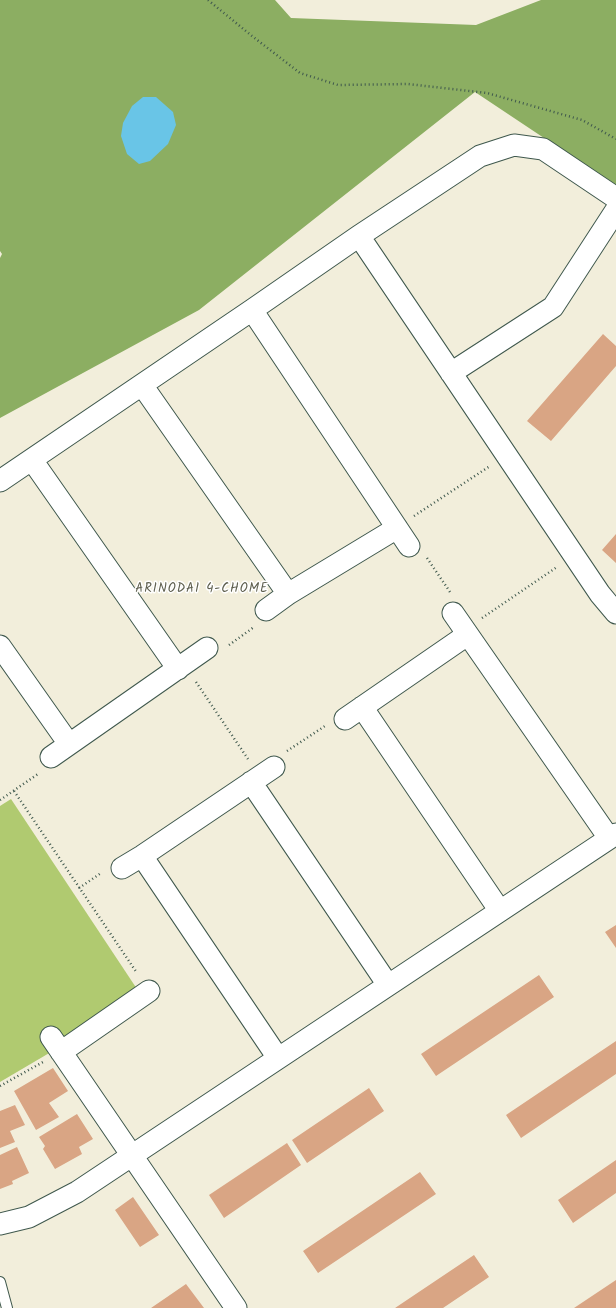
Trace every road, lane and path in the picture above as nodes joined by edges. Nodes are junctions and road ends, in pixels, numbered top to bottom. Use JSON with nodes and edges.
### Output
{"nodes":[{"id":1,"x":208,"y":0,"type":"edge"},
{"id":2,"x":616,"y":139,"type":"edge"},
{"id":3,"x":616,"y":198,"type":"edge"},
{"id":4,"x":616,"y":210,"type":"edge"},
{"id":5,"x":359,"y":236,"type":"junction"},
{"id":6,"x":252,"y":310,"type":"junction"},
{"id":7,"x":451,"y":373,"type":"junction"},
{"id":8,"x":142,"y":385,"type":"junction"},
{"id":9,"x":507,"y":455,"type":"junction"},
{"id":10,"x":32,"y":460,"type":"junction"},
{"id":11,"x":0,"y":481,"type":"edge"},
{"id":12,"x":397,"y":528,"type":"junction"},
{"id":13,"x":410,"y":546,"type":"joint"},
{"id":14,"x":574,"y":556,"type":"junction"},
{"id":15,"x":288,"y":594,"type":"junction"},
{"id":16,"x":266,"y":610,"type":"joint"},
{"id":17,"x":453,"y":613,"type":"joint"},
{"id":18,"x":616,"y":613,"type":"edge"},
{"id":19,"x":467,"y":635,"type":"junction"},
{"id":20,"x":0,"y":646,"type":"edge"},
{"id":21,"x":207,"y":648,"type":"joint"},
{"id":22,"x":181,"y":667,"type":"junction"},
{"id":23,"x":362,"y":707,"type":"junction"},
{"id":24,"x":345,"y":719,"type":"joint"},
{"id":25,"x":69,"y":744,"type":"junction"},
{"id":26,"x":51,"y":757,"type":"joint"},
{"id":27,"x":262,"y":775,"type":"junction"},
{"id":28,"x":14,"y":791,"type":"junction"},
{"id":29,"x":0,"y":800,"type":"edge"},
{"id":30,"x":613,"y":836,"type":"edge"},
{"id":31,"x":142,"y":856,"type":"junction"},
{"id":32,"x":122,"y":868,"type":"dead end"},
{"id":33,"x":500,"y":911,"type":"junction"},
{"id":34,"x":388,"y":985,"type":"junction"},
{"id":35,"x":149,"y":991,"type":"joint"},
{"id":36,"x":56,"y":1044,"type":"junction"},
{"id":37,"x":278,"y":1058,"type":"junction"},
{"id":38,"x":0,"y":1086,"type":"edge"},
{"id":39,"x":132,"y":1155,"type":"junction"},
{"id":40,"x":0,"y":1224,"type":"edge"},
{"id":41,"x":0,"y":1282,"type":"edge"},
{"id":42,"x":7,"y":1308,"type":"edge"},
{"id":43,"x":236,"y":1308,"type":"edge"}],
"edges":[{"from":1,"to":2,"type":"path"},
{"from":3,"to":5,"type":"street"},
{"from":4,"to":7,"type":"street"},
{"from":5,"to":6,"type":"street"},
{"from":5,"to":7,"type":"street"},
{"from":6,"to":8,"type":"street"},
{"from":6,"to":12,"type":"street"},
{"from":7,"to":9,"type":"street"},
{"from":8,"to":10,"type":"street"},
{"from":8,"to":15,"type":"street"},
{"from":9,"to":12,"type":"path"},
{"from":9,"to":14,"type":"street"},
{"from":10,"to":11,"type":"street"},
{"from":10,"to":22,"type":"street"},
{"from":12,"to":13,"type":"street"},
{"from":12,"to":15,"type":"street"},
{"from":13,"to":17,"type":"path"},
{"from":14,"to":18,"type":"street"},
{"from":14,"to":19,"type":"path"},
{"from":15,"to":16,"type":"street"},
{"from":16,"to":21,"type":"path"},
{"from":17,"to":19,"type":"street"},
{"from":19,"to":23,"type":"street"},
{"from":19,"to":30,"type":"street"},
{"from":20,"to":25,"type":"street"},
{"from":21,"to":22,"type":"street"},
{"from":22,"to":25,"type":"street"},
{"from":22,"to":27,"type":"path"},
{"from":23,"to":24,"type":"street"},
{"from":23,"to":33,"type":"street"},
{"from":24,"to":27,"type":"path"},
{"from":25,"to":26,"type":"street"},
{"from":26,"to":28,"type":"path"},
{"from":27,"to":31,"type":"street"},
{"from":27,"to":34,"type":"street"},
{"from":28,"to":29,"type":"path"},
{"from":28,"to":35,"type":"path"},
{"from":30,"to":33,"type":"street"},
{"from":31,"to":32,"type":"street"},
{"from":31,"to":37,"type":"street"},
{"from":33,"to":34,"type":"street"},
{"from":34,"to":37,"type":"street"},
{"from":35,"to":36,"type":"street"},
{"from":36,"to":38,"type":"path"},
{"from":36,"to":39,"type":"street"},
{"from":37,"to":39,"type":"street"},
{"from":39,"to":40,"type":"street"},
{"from":39,"to":43,"type":"street"},
{"from":41,"to":42,"type":"lane"}]}
